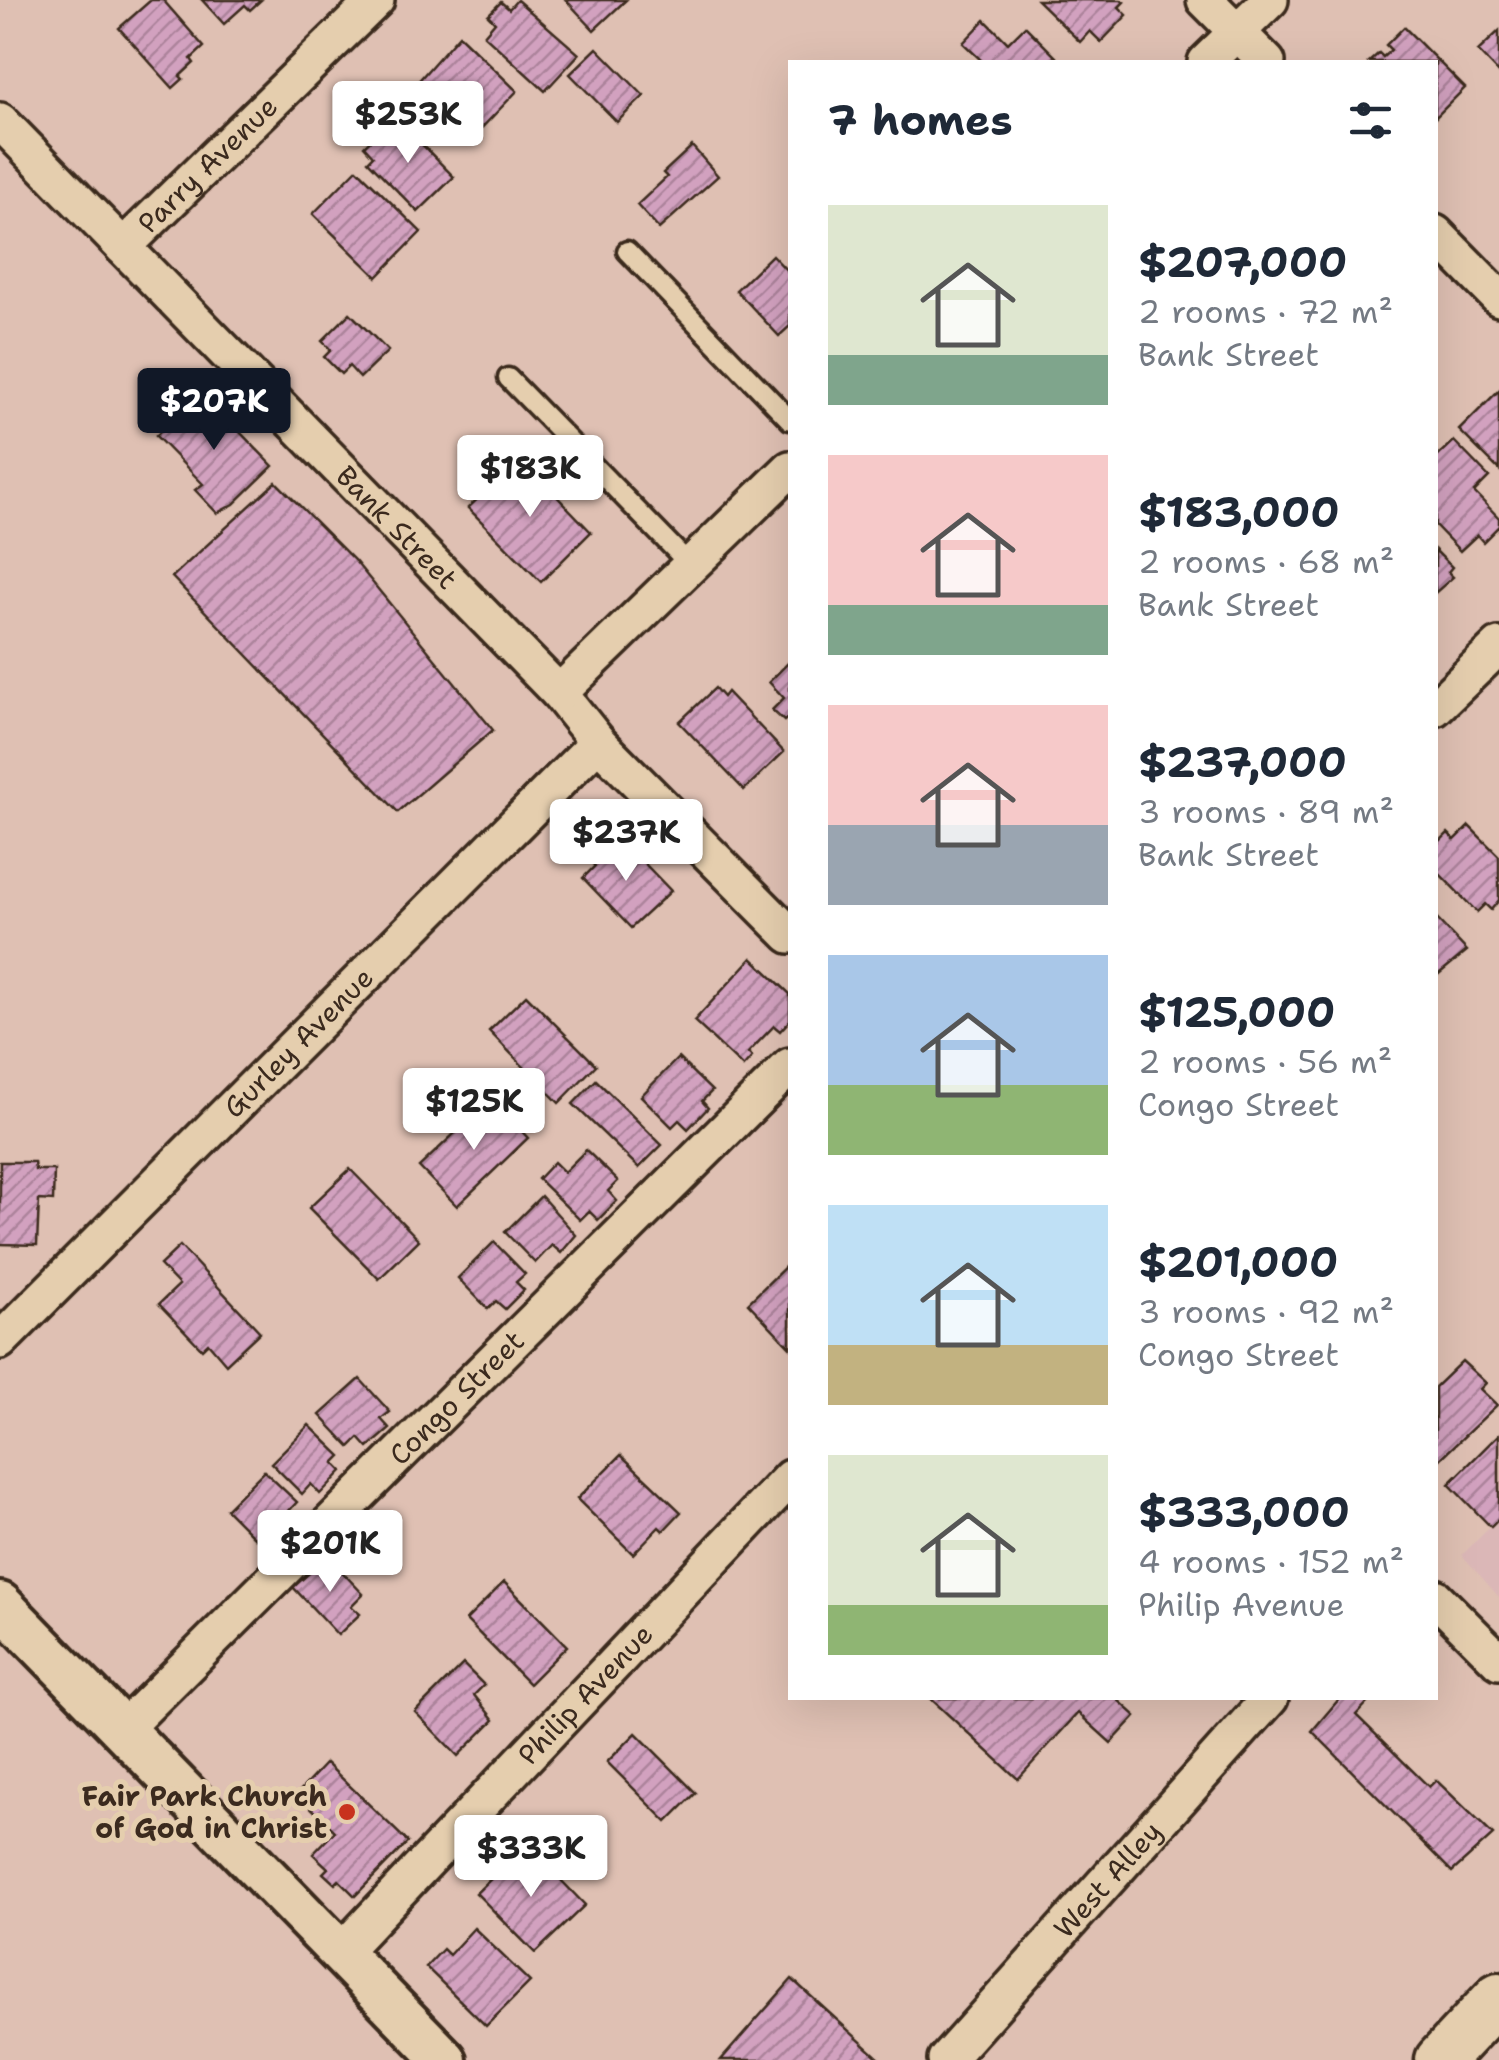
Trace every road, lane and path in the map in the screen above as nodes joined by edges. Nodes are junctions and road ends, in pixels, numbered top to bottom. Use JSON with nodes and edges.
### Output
{"nodes":[{"id":1,"x":376,"y":0,"type":"edge"},
{"id":2,"x":1205,"y":0,"type":"edge"},
{"id":3,"x":1270,"y":0,"type":"edge"},
{"id":4,"x":1237,"y":32,"type":"junction"},
{"id":5,"x":1208,"y":60,"type":"edge"},
{"id":6,"x":1265,"y":60,"type":"edge"},
{"id":7,"x":0,"y":122,"type":"edge"},
{"id":8,"x":1438,"y":236,"type":"edge"},
{"id":9,"x":122,"y":247,"type":"junction"},
{"id":10,"x":626,"y":251,"type":"dead end"},
{"id":11,"x":1499,"y":298,"type":"edge"},
{"id":12,"x":508,"y":378,"type":"dead end"},
{"id":13,"x":788,"y":418,"type":"edge"},
{"id":14,"x":788,"y":471,"type":"edge"},
{"id":15,"x":690,"y":566,"type":"junction"},
{"id":16,"x":1499,"y":646,"type":"edge"},
{"id":17,"x":559,"y":694,"type":"junction"},
{"id":18,"x":1438,"y":705,"type":"edge"},
{"id":19,"x":598,"y":742,"type":"junction"},
{"id":20,"x":788,"y":933,"type":"edge"},
{"id":21,"x":788,"y":1068,"type":"edge"},
{"id":22,"x":0,"y":1341,"type":"edge"},
{"id":23,"x":788,"y":1480,"type":"edge"},
{"id":24,"x":1438,"y":1600,"type":"edge"},
{"id":25,"x":1,"y":1609,"type":"edge"},
{"id":26,"x":1499,"y":1661,"type":"edge"},
{"id":27,"x":1268,"y":1700,"type":"edge"},
{"id":28,"x":123,"y":1729,"type":"junction"},
{"id":29,"x":339,"y":1954,"type":"junction"},
{"id":30,"x":1499,"y":1997,"type":"edge"},
{"id":31,"x":445,"y":2060,"type":"edge"},
{"id":32,"x":946,"y":2060,"type":"edge"},
{"id":33,"x":1440,"y":2060,"type":"edge"}],
"edges":[{"from":1,"to":9,"type":"street","name":"Parry Avenue"},
{"from":2,"to":4,"type":"street"},
{"from":3,"to":4,"type":"street"},
{"from":4,"to":5,"type":"street"},
{"from":4,"to":6,"type":"street"},
{"from":7,"to":9,"type":"street","name":"Bank Street"},
{"from":8,"to":11,"type":"street"},
{"from":9,"to":17,"type":"street","name":"Bank Street"},
{"from":10,"to":13,"type":"lane"},
{"from":12,"to":15,"type":"lane"},
{"from":14,"to":15,"type":"street"},
{"from":15,"to":17,"type":"street"},
{"from":16,"to":18,"type":"street"},
{"from":17,"to":19,"type":"street","name":"Bank Street"},
{"from":19,"to":20,"type":"street","name":"Bank Street"},
{"from":19,"to":22,"type":"street","name":"Gurley Avenue"},
{"from":21,"to":28,"type":"street","name":"Congo Street"},
{"from":23,"to":29,"type":"street","name":"Philip Avenue"},
{"from":24,"to":26,"type":"street"},
{"from":25,"to":28,"type":"street"},
{"from":27,"to":32,"type":"street","name":"West Alley"},
{"from":28,"to":29,"type":"street"},
{"from":29,"to":31,"type":"street"},
{"from":30,"to":33,"type":"main road"}]}
